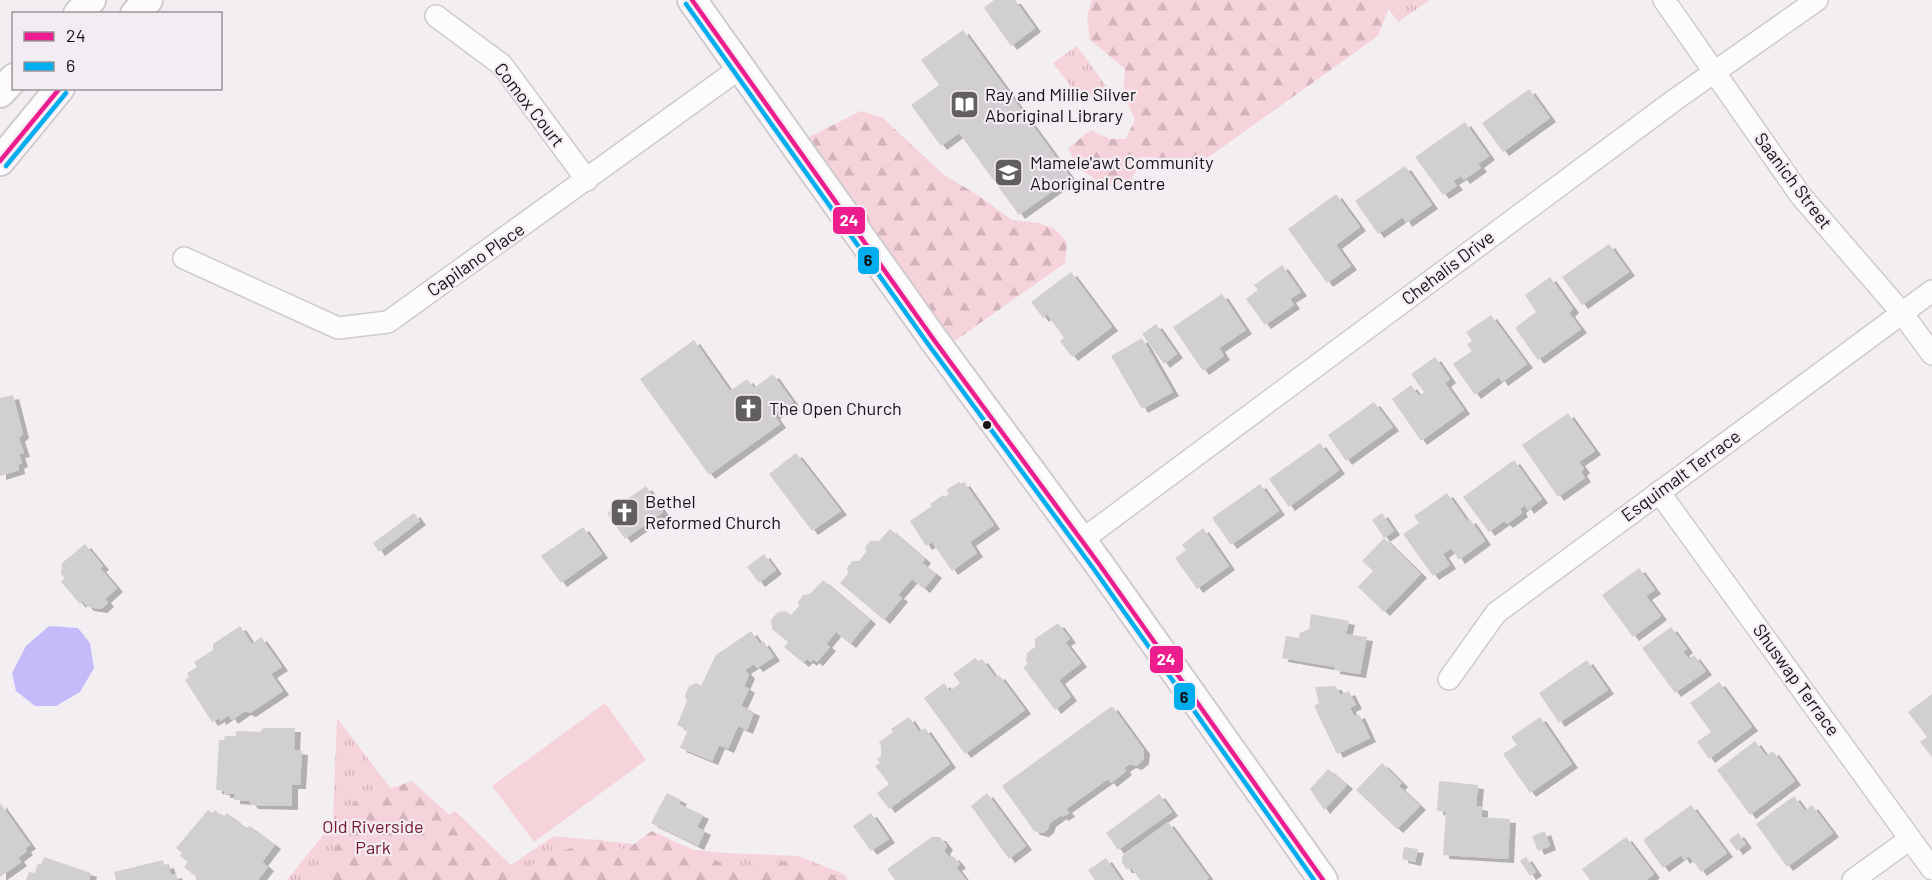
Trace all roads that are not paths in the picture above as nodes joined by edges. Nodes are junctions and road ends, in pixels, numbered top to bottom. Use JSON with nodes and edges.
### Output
{"nodes":[{"id":1,"x":92,"y":0,"type":"edge"},
{"id":2,"x":148,"y":0,"type":"edge"},
{"id":3,"x":692,"y":0,"type":"edge"},
{"id":4,"x":1664,"y":0,"type":"edge"},
{"id":5,"x":1817,"y":0,"type":"edge"},
{"id":6,"x":80,"y":12,"type":"edge"},
{"id":7,"x":137,"y":12,"type":"edge"},
{"id":8,"x":436,"y":16,"type":"dead end"},
{"id":9,"x":740,"y":68,"type":"junction"},
{"id":10,"x":1715,"y":73,"type":"junction"},
{"id":11,"x":12,"y":80,"type":"edge"},
{"id":12,"x":58,"y":90,"type":"edge"},
{"id":13,"x":0,"y":93,"type":"edge"},
{"id":14,"x":0,"y":161,"type":"edge"},
{"id":15,"x":587,"y":180,"type":"junction"},
{"id":16,"x":184,"y":258,"type":"dead end"},
{"id":17,"x":1932,"y":291,"type":"edge"},
{"id":18,"x":1902,"y":314,"type":"junction"},
{"id":19,"x":1932,"y":354,"type":"edge"},
{"id":20,"x":1659,"y":492,"type":"junction"},
{"id":21,"x":1082,"y":540,"type":"junction"},
{"id":22,"x":1449,"y":679,"type":"dead end"},
{"id":23,"x":1910,"y":839,"type":"junction"},
{"id":24,"x":1932,"y":869,"type":"edge"},
{"id":25,"x":1323,"y":880,"type":"edge"},
{"id":26,"x":1853,"y":880,"type":"edge"}],
"edges":[{"from":1,"to":6,"type":"main road"},
{"from":2,"to":7,"type":"main road"},
{"from":3,"to":9,"type":"main road"},
{"from":4,"to":10,"type":"street","name":"Saanich Street"},
{"from":5,"to":10,"type":"street","name":"Chehalis Drive"},
{"from":8,"to":15,"type":"street","name":"Comox Court"},
{"from":9,"to":15,"type":"street","name":"Capilano Place"},
{"from":9,"to":21,"type":"main road"},
{"from":10,"to":18,"type":"street","name":"Saanich Street"},
{"from":10,"to":21,"type":"street","name":"Chehalis Drive"},
{"from":11,"to":13,"type":"main road"},
{"from":12,"to":14,"type":"main road"},
{"from":15,"to":16,"type":"street","name":"Capilano Place"},
{"from":17,"to":18,"type":"street","name":"Esquimalt Terrace"},
{"from":18,"to":19,"type":"street","name":"Saanich Street"},
{"from":18,"to":20,"type":"street","name":"Esquimalt Terrace"},
{"from":20,"to":22,"type":"street","name":"Esquimalt Terrace"},
{"from":20,"to":23,"type":"street","name":"Shuswap Terrace"},
{"from":21,"to":25,"type":"main road"},
{"from":23,"to":24,"type":"street","name":"Shuswap Terrace"},
{"from":23,"to":26,"type":"street"}]}
